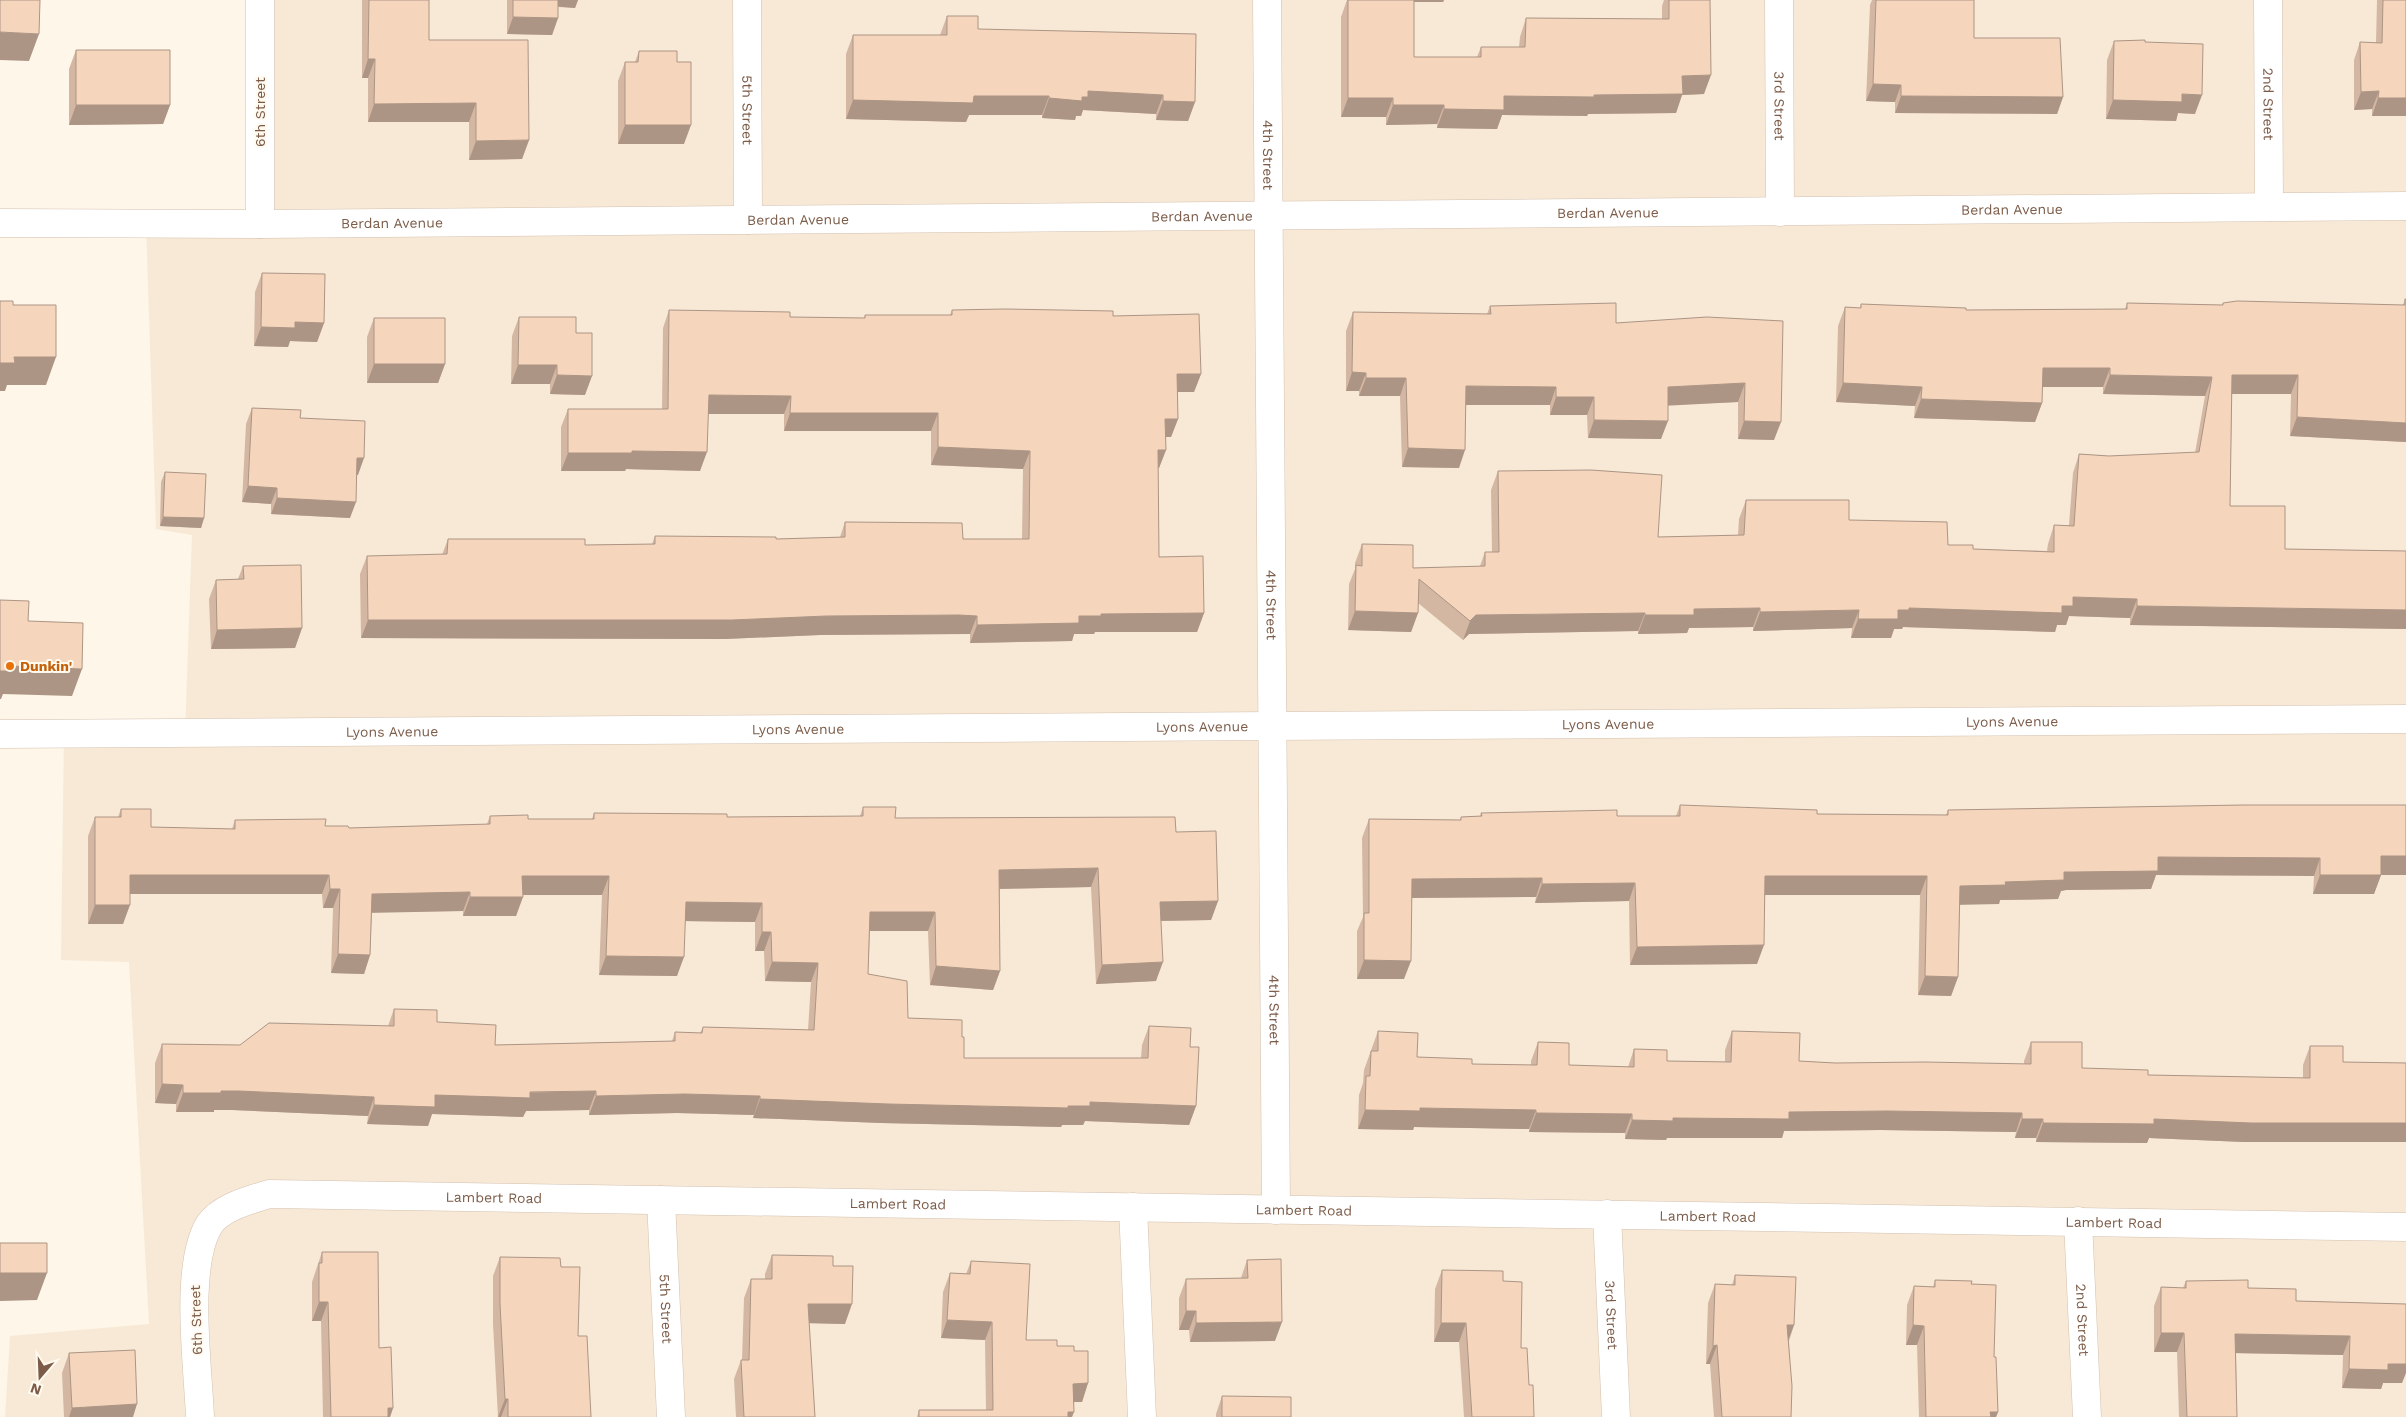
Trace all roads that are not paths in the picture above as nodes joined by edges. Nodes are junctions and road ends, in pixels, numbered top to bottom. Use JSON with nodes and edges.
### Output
{"nodes":[{"id":1,"x":260,"y":0,"type":"edge"},
{"id":2,"x":747,"y":0,"type":"edge"},
{"id":3,"x":1267,"y":0,"type":"edge"},
{"id":4,"x":1779,"y":0,"type":"edge"},
{"id":5,"x":2268,"y":0,"type":"edge"},
{"id":6,"x":2406,"y":206,"type":"edge"},
{"id":7,"x":2269,"y":207,"type":"junction"},
{"id":8,"x":1780,"y":212,"type":"junction"},
{"id":9,"x":1269,"y":216,"type":"junction"},
{"id":10,"x":748,"y":220,"type":"junction"},
{"id":11,"x":0,"y":223,"type":"edge"},
{"id":12,"x":260,"y":224,"type":"junction"},
{"id":13,"x":2406,"y":718,"type":"edge"},
{"id":14,"x":1273,"y":726,"type":"junction"},
{"id":15,"x":0,"y":734,"type":"edge"},
{"id":16,"x":661,"y":1200,"type":"junction"},
{"id":17,"x":1133,"y":1207,"type":"junction"},
{"id":18,"x":1276,"y":1210,"type":"junction"},
{"id":19,"x":1607,"y":1214,"type":"junction"},
{"id":20,"x":2078,"y":1221,"type":"junction"},
{"id":21,"x":210,"y":1224,"type":"joint"},
{"id":22,"x":2406,"y":1226,"type":"edge"},
{"id":23,"x":200,"y":1417,"type":"edge"},
{"id":24,"x":671,"y":1417,"type":"edge"},
{"id":25,"x":1142,"y":1417,"type":"edge"},
{"id":26,"x":1616,"y":1417,"type":"edge"},
{"id":27,"x":2087,"y":1417,"type":"edge"}],
"edges":[{"from":1,"to":12,"type":"street","name":"6th Street"},
{"from":2,"to":10,"type":"street","name":"5th Street"},
{"from":3,"to":9,"type":"street","name":"4th Street"},
{"from":4,"to":8,"type":"street","name":"3rd Street"},
{"from":5,"to":7,"type":"street","name":"2nd Street"},
{"from":6,"to":7,"type":"street","name":"Berdan Avenue"},
{"from":7,"to":8,"type":"street","name":"Berdan Avenue"},
{"from":8,"to":9,"type":"street","name":"Berdan Avenue"},
{"from":9,"to":10,"type":"street","name":"Berdan Avenue"},
{"from":9,"to":14,"type":"street","name":"4th Street"},
{"from":10,"to":12,"type":"street","name":"Berdan Avenue"},
{"from":11,"to":12,"type":"street","name":"Berdan Avenue"},
{"from":13,"to":14,"type":"street","name":"Lyons Avenue"},
{"from":14,"to":15,"type":"street","name":"Lyons Avenue"},
{"from":14,"to":18,"type":"street","name":"4th Street"},
{"from":16,"to":17,"type":"street","name":"Lambert Road"},
{"from":16,"to":21,"type":"street","name":"Lambert Road"},
{"from":16,"to":24,"type":"street","name":"5th Street"},
{"from":17,"to":18,"type":"street","name":"Lambert Road"},
{"from":17,"to":25,"type":"street"},
{"from":18,"to":19,"type":"street","name":"Lambert Road"},
{"from":19,"to":20,"type":"street","name":"Lambert Road"},
{"from":19,"to":26,"type":"street","name":"3rd Street"},
{"from":20,"to":22,"type":"street","name":"Lambert Road"},
{"from":20,"to":27,"type":"street","name":"2nd Street"},
{"from":21,"to":23,"type":"street","name":"6th Street"}]}
